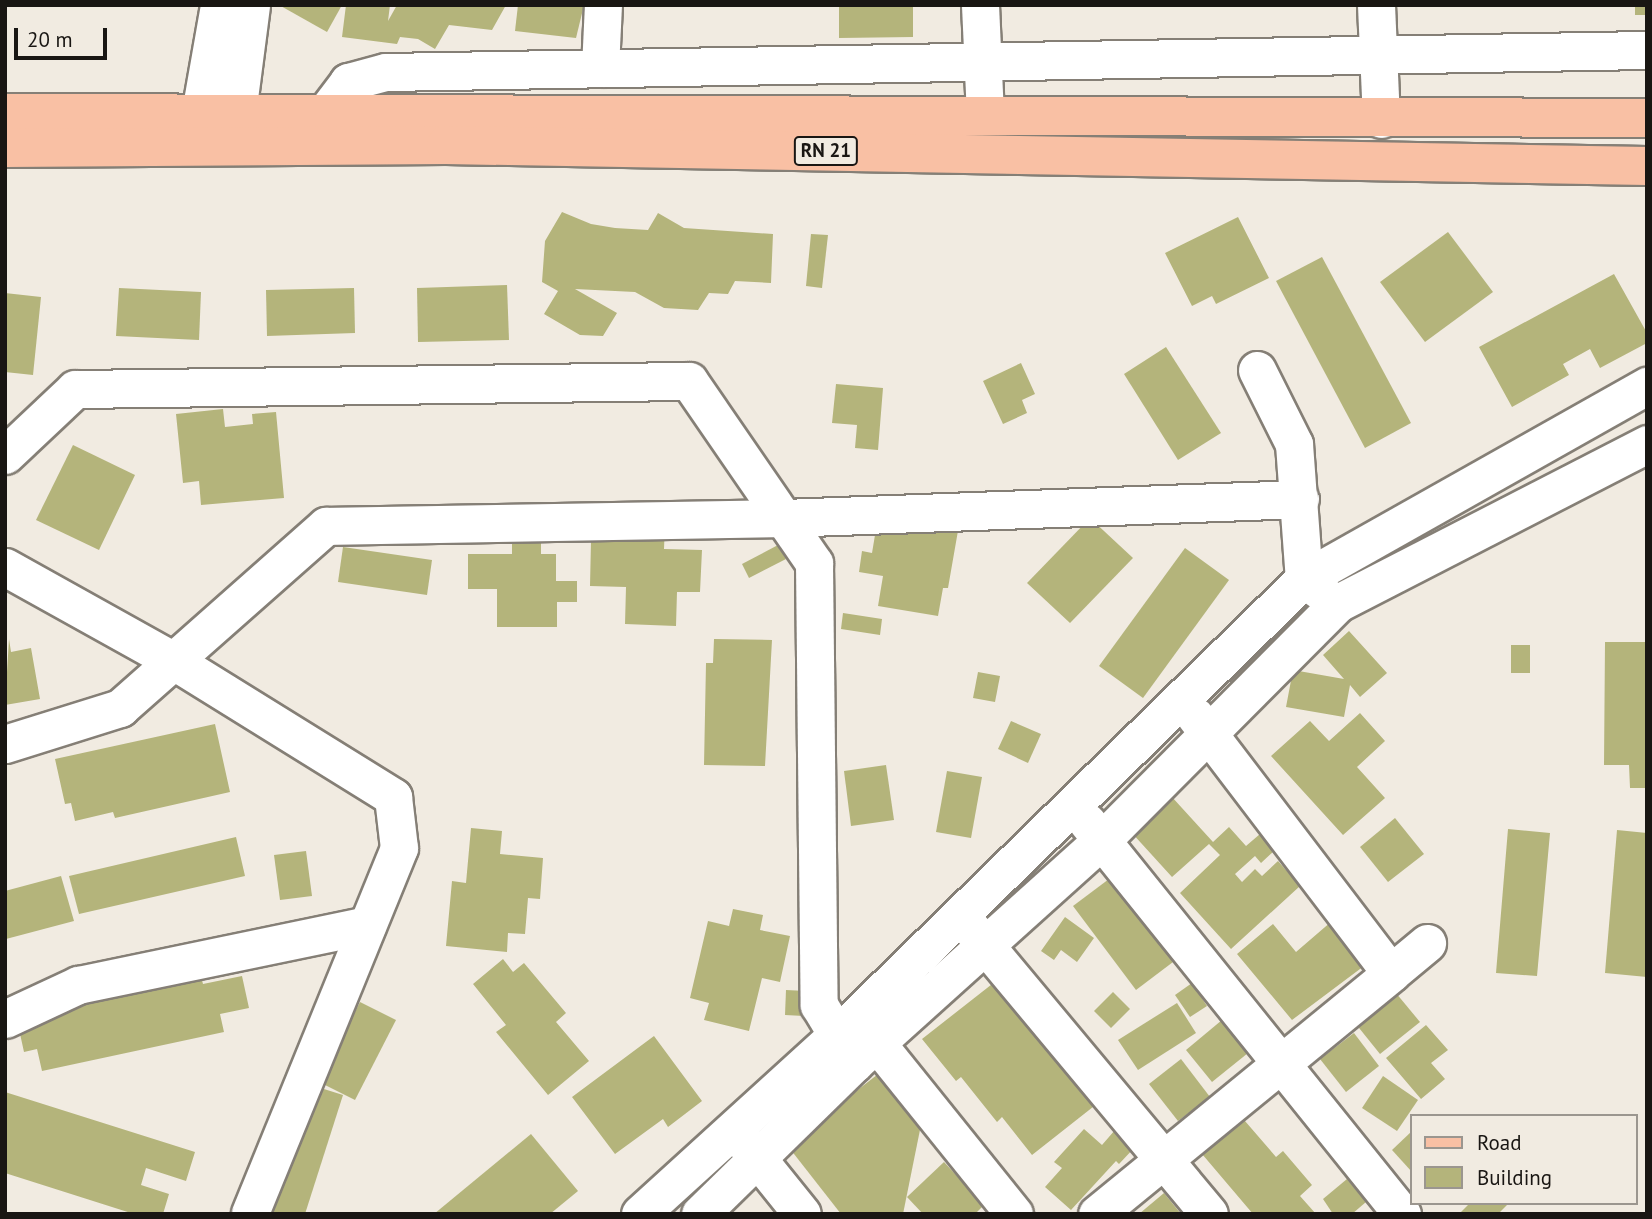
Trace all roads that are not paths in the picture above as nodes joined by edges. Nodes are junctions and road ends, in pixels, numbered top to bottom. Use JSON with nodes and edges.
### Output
{"nodes":[{"id":1,"x":219,"y":5,"type":"edge"},
{"id":2,"x":251,"y":5,"type":"edge"},
{"id":3,"x":603,"y":5,"type":"edge"},
{"id":4,"x":980,"y":5,"type":"edge"},
{"id":5,"x":1376,"y":5,"type":"edge"},
{"id":6,"x":1647,"y":50,"type":"edge"},
{"id":7,"x":1378,"y":56,"type":"junction"},
{"id":8,"x":982,"y":60,"type":"junction"},
{"id":9,"x":600,"y":68,"type":"junction"},
{"id":10,"x":5,"y":113,"type":"edge"},
{"id":11,"x":325,"y":113,"type":"junction"},
{"id":12,"x":985,"y":116,"type":"junction"},
{"id":13,"x":1381,"y":118,"type":"junction"},
{"id":14,"x":1647,"y":118,"type":"edge"},
{"id":15,"x":219,"y":131,"type":"junction"},
{"id":16,"x":5,"y":148,"type":"edge"},
{"id":17,"x":1647,"y":166,"type":"edge"},
{"id":18,"x":1257,"y":370,"type":"dead end"},
{"id":19,"x":1647,"y":386,"type":"edge"},
{"id":20,"x":1647,"y":444,"type":"edge"},
{"id":21,"x":5,"y":455,"type":"edge"},
{"id":22,"x":1300,"y":499,"type":"junction"},
{"id":23,"x":783,"y":518,"type":"junction"},
{"id":24,"x":5,"y":567,"type":"edge"},
{"id":25,"x":1304,"y":579,"type":"junction"},
{"id":26,"x":1338,"y":603,"type":"junction"},
{"id":27,"x":174,"y":660,"type":"junction"},
{"id":28,"x":1182,"y":699,"type":"junction"},
{"id":29,"x":1210,"y":736,"type":"junction"},
{"id":30,"x":5,"y":744,"type":"edge"},
{"id":31,"x":1073,"y":804,"type":"junction"},
{"id":32,"x":1102,"y":840,"type":"junction"},
{"id":33,"x":960,"y":915,"type":"junction"},
{"id":34,"x":367,"y":925,"type":"junction"},
{"id":35,"x":1427,"y":943,"type":"dead end"},
{"id":36,"x":986,"y":946,"type":"junction"},
{"id":37,"x":1391,"y":973,"type":"junction"},
{"id":38,"x":5,"y":1019,"type":"edge"},
{"id":39,"x":856,"y":1040,"type":"junction"},
{"id":40,"x":1281,"y":1063,"type":"junction"},
{"id":41,"x":734,"y":1130,"type":"junction"},
{"id":42,"x":756,"y":1158,"type":"junction"},
{"id":43,"x":1164,"y":1159,"type":"junction"},
{"id":44,"x":250,"y":1214,"type":"edge"},
{"id":45,"x":640,"y":1214,"type":"edge"},
{"id":46,"x":700,"y":1214,"type":"edge"},
{"id":47,"x":802,"y":1214,"type":"edge"},
{"id":48,"x":1014,"y":1214,"type":"edge"},
{"id":49,"x":1097,"y":1214,"type":"edge"},
{"id":50,"x":1209,"y":1214,"type":"edge"},
{"id":51,"x":1402,"y":1214,"type":"edge"}],
"edges":[{"from":1,"to":15,"type":"street"},
{"from":2,"to":15,"type":"street"},
{"from":3,"to":9,"type":"street"},
{"from":4,"to":8,"type":"street"},
{"from":5,"to":7,"type":"street"},
{"from":6,"to":7,"type":"street"},
{"from":7,"to":8,"type":"street"},
{"from":7,"to":13,"type":"street"},
{"from":8,"to":9,"type":"street"},
{"from":8,"to":12,"type":"street"},
{"from":9,"to":11,"type":"street"},
{"from":10,"to":15,"type":"main road","number":"RN 21"},
{"from":11,"to":12,"type":"main road","number":"RN 21"},
{"from":11,"to":15,"type":"main road","number":"RN 21"},
{"from":12,"to":13,"type":"main road","number":"RN 21"},
{"from":13,"to":14,"type":"main road","number":"RN 21"},
{"from":15,"to":16,"type":"main road","number":"RN 21"},
{"from":15,"to":17,"type":"main road","number":"RN 21"},
{"from":18,"to":22,"type":"street"},
{"from":19,"to":25,"type":"street"},
{"from":20,"to":26,"type":"street"},
{"from":21,"to":23,"type":"street"},
{"from":22,"to":23,"type":"street"},
{"from":22,"to":25,"type":"street"},
{"from":23,"to":27,"type":"street"},
{"from":23,"to":39,"type":"street"},
{"from":24,"to":27,"type":"street"},
{"from":25,"to":26,"type":"street"},
{"from":25,"to":28,"type":"street"},
{"from":26,"to":29,"type":"street"},
{"from":27,"to":30,"type":"street"},
{"from":27,"to":34,"type":"street"},
{"from":28,"to":29,"type":"street"},
{"from":28,"to":31,"type":"street"},
{"from":29,"to":32,"type":"street"},
{"from":29,"to":37,"type":"street"},
{"from":31,"to":32,"type":"street"},
{"from":31,"to":33,"type":"street"},
{"from":32,"to":36,"type":"street"},
{"from":32,"to":40,"type":"street"},
{"from":33,"to":36,"type":"street"},
{"from":33,"to":39,"type":"street"},
{"from":34,"to":38,"type":"street"},
{"from":34,"to":44,"type":"street"},
{"from":35,"to":37,"type":"street"},
{"from":36,"to":39,"type":"street"},
{"from":36,"to":43,"type":"street"},
{"from":37,"to":40,"type":"street"},
{"from":39,"to":41,"type":"street"},
{"from":39,"to":42,"type":"street"},
{"from":39,"to":48,"type":"street"},
{"from":40,"to":43,"type":"street"},
{"from":40,"to":51,"type":"street"},
{"from":41,"to":42,"type":"street"},
{"from":41,"to":45,"type":"street"},
{"from":42,"to":46,"type":"street"},
{"from":42,"to":47,"type":"street"},
{"from":43,"to":49,"type":"street"},
{"from":43,"to":50,"type":"street"}]}
